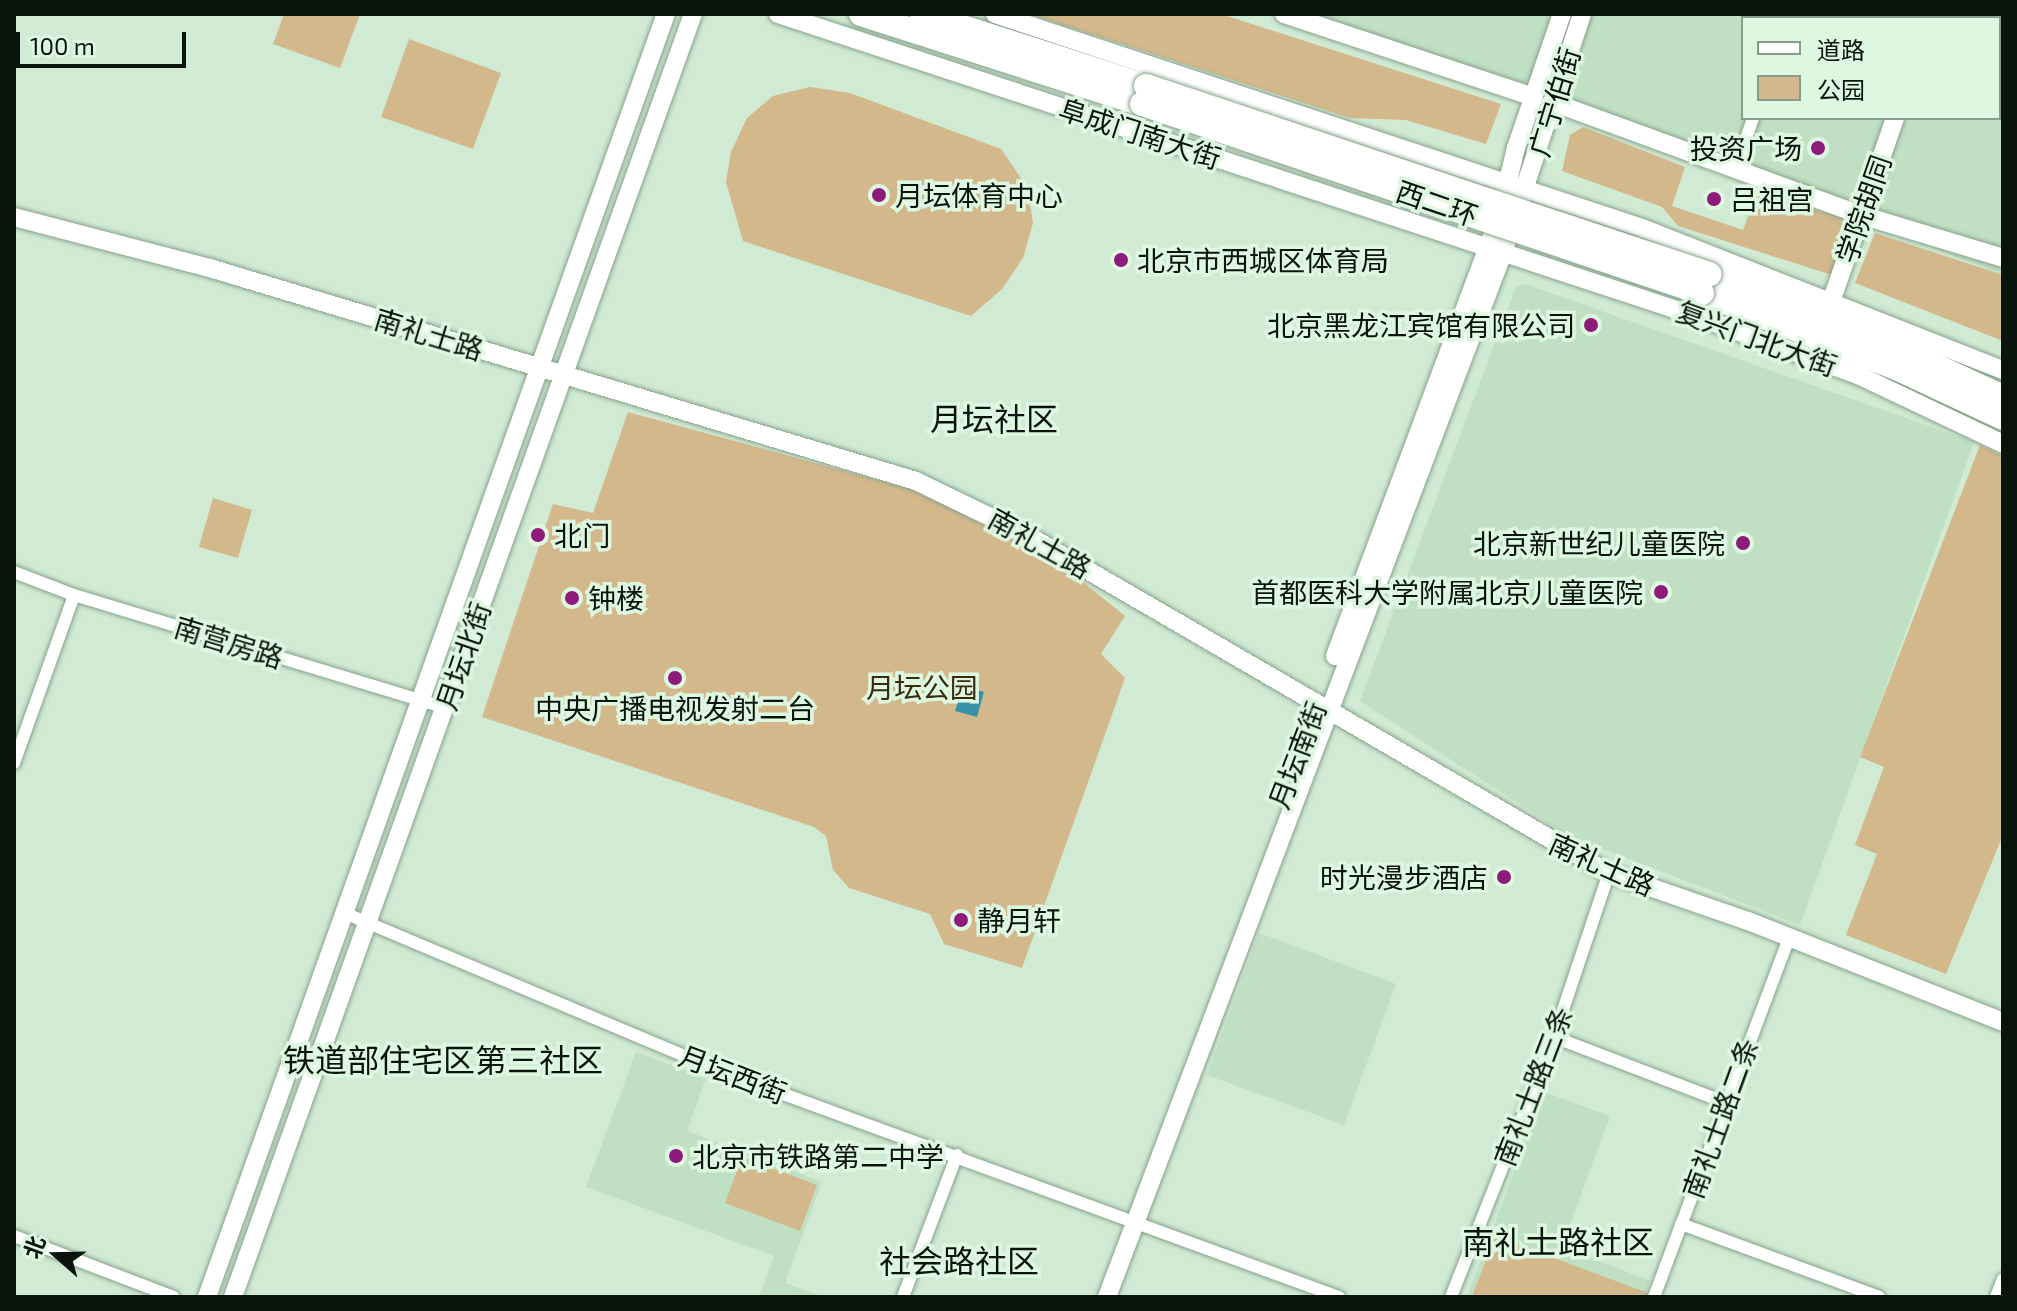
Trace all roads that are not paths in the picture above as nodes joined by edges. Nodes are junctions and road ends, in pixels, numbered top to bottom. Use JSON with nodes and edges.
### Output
{"nodes":[{"id":1,"x":666,"y":14,"type":"edge"},
{"id":2,"x":693,"y":14,"type":"edge"},
{"id":3,"x":778,"y":14,"type":"edge"},
{"id":4,"x":861,"y":14,"type":"edge"},
{"id":5,"x":922,"y":14,"type":"edge"},
{"id":6,"x":995,"y":14,"type":"edge"},
{"id":7,"x":1287,"y":14,"type":"edge"},
{"id":8,"x":1562,"y":14,"type":"edge"},
{"id":9,"x":1582,"y":14,"type":"edge"},
{"id":10,"x":1534,"y":97,"type":"junction"},
{"id":11,"x":1552,"y":102,"type":"junction"},
{"id":12,"x":1752,"y":120,"type":"edge"},
{"id":13,"x":1894,"y":120,"type":"edge"},
{"id":14,"x":1418,"y":156,"type":"junction"},
{"id":15,"x":1736,"y":168,"type":"junction"},
{"id":16,"x":1407,"y":185,"type":"junction"},
{"id":17,"x":1507,"y":185,"type":"junction"},
{"id":18,"x":1526,"y":189,"type":"junction"},
{"id":19,"x":1397,"y":214,"type":"junction"},
{"id":20,"x":1861,"y":215,"type":"junction"},
{"id":21,"x":1508,"y":216,"type":"junction"},
{"id":22,"x":14,"y":217,"type":"edge"},
{"id":23,"x":1496,"y":247,"type":"junction"},
{"id":24,"x":2003,"y":258,"type":"edge"},
{"id":25,"x":1705,"y":284,"type":"junction"},
{"id":26,"x":1832,"y":299,"type":"junction"},
{"id":27,"x":540,"y":367,"type":"junction"},
{"id":28,"x":2003,"y":367,"type":"edge"},
{"id":29,"x":564,"y":374,"type":"junction"},
{"id":30,"x":2003,"y":397,"type":"edge"},
{"id":31,"x":2003,"y":418,"type":"edge"},
{"id":32,"x":1962,"y":426,"type":"junction"},
{"id":33,"x":2003,"y":444,"type":"edge"},
{"id":34,"x":2003,"y":452,"type":"edge"},
{"id":35,"x":14,"y":572,"type":"edge"},
{"id":36,"x":74,"y":595,"type":"junction"},
{"id":37,"x":424,"y":702,"type":"junction"},
{"id":38,"x":1323,"y":704,"type":"junction"},
{"id":39,"x":445,"y":708,"type":"junction"},
{"id":40,"x":14,"y":763,"type":"edge"},
{"id":41,"x":1609,"y":873,"type":"junction"},
{"id":42,"x":347,"y":914,"type":"junction"},
{"id":43,"x":367,"y":921,"type":"junction"},
{"id":44,"x":1788,"y":940,"type":"junction"},
{"id":45,"x":2003,"y":1022,"type":"edge"},
{"id":46,"x":1554,"y":1037,"type":"junction"},
{"id":47,"x":1724,"y":1102,"type":"junction"},
{"id":48,"x":957,"y":1155,"type":"junction"},
{"id":49,"x":1131,"y":1217,"type":"junction"},
{"id":50,"x":1681,"y":1224,"type":"junction"},
{"id":51,"x":14,"y":1236,"type":"edge"},
{"id":52,"x":2003,"y":1279,"type":"edge"},
{"id":53,"x":174,"y":1297,"type":"edge"},
{"id":54,"x":207,"y":1297,"type":"edge"},
{"id":55,"x":233,"y":1297,"type":"edge"},
{"id":56,"x":903,"y":1297,"type":"edge"},
{"id":57,"x":1094,"y":1297,"type":"edge"},
{"id":58,"x":1107,"y":1297,"type":"edge"},
{"id":59,"x":1339,"y":1297,"type":"edge"},
{"id":60,"x":1451,"y":1297,"type":"edge"},
{"id":61,"x":1654,"y":1297,"type":"edge"},
{"id":62,"x":1879,"y":1297,"type":"edge"},
{"id":63,"x":1996,"y":1297,"type":"edge"}],
"edges":[{"from":1,"to":27,"type":"street","name":"月坛北街"},
{"from":2,"to":29,"type":"street","name":"月坛北街"},
{"from":3,"to":19,"type":"street","name":"阜成门南大街"},
{"from":4,"to":25,"type":"highway","name":"西二环","bridge":true},
{"from":5,"to":25,"type":"highway","name":"西二环","bridge":true},
{"from":6,"to":14,"type":"street"},
{"from":7,"to":10,"type":"street"},
{"from":8,"to":10,"type":"street","name":"广宁伯街"},
{"from":9,"to":11,"type":"street","name":"广宁伯街"},
{"from":10,"to":17,"type":"street","name":"广宁伯街"},
{"from":11,"to":15,"type":"street"},
{"from":11,"to":18,"type":"street","name":"广宁伯街"},
{"from":12,"to":15,"type":"street"},
{"from":13,"to":20,"type":"street","name":"学院胡同"},
{"from":14,"to":16,"type":"street"},
{"from":14,"to":17,"type":"street"},
{"from":15,"to":20,"type":"street"},
{"from":16,"to":19,"type":"street"},
{"from":16,"to":21,"type":"street"},
{"from":17,"to":18,"type":"street"},
{"from":17,"to":21,"type":"street","name":"广宁伯街"},
{"from":18,"to":21,"type":"street","name":"广宁伯街"},
{"from":18,"to":26,"type":"street"},
{"from":19,"to":23,"type":"street","name":"阜成门南大街"},
{"from":20,"to":24,"type":"street"},
{"from":20,"to":26,"type":"street","name":"学院胡同"},
{"from":21,"to":23,"type":"street","name":"月坛南街"},
{"from":22,"to":27,"type":"street","name":"南礼士路"},
{"from":23,"to":32,"type":"street","name":"复兴门北大街"},
{"from":23,"to":38,"type":"street","name":"月坛南街"},
{"from":25,"to":30,"type":"highway","name":"西二环"},
{"from":25,"to":31,"type":"highway","name":"西二环"},
{"from":26,"to":28,"type":"street"},
{"from":27,"to":29,"type":"street","name":"南礼士路"},
{"from":27,"to":37,"type":"street","name":"月坛北街"},
{"from":29,"to":38,"type":"street","name":"南礼士路"},
{"from":29,"to":39,"type":"street","name":"月坛北街"},
{"from":32,"to":33,"type":"street","name":"复兴门北大街"},
{"from":32,"to":34,"type":"street"},
{"from":35,"to":36,"type":"street","name":"南营房路"},
{"from":36,"to":37,"type":"street","name":"南营房路"},
{"from":36,"to":40,"type":"street"},
{"from":37,"to":39,"type":"street","name":"南营房路"},
{"from":37,"to":42,"type":"street","name":"月坛北街"},
{"from":38,"to":41,"type":"street","name":"南礼士路"},
{"from":38,"to":49,"type":"street","name":"月坛南街"},
{"from":39,"to":43,"type":"street","name":"月坛北街"},
{"from":41,"to":44,"type":"street","name":"南礼士路"},
{"from":41,"to":46,"type":"street","name":"南礼士路三条"},
{"from":42,"to":43,"type":"street","name":"月坛西街"},
{"from":42,"to":54,"type":"street","name":"月坛北街"},
{"from":43,"to":48,"type":"street","name":"月坛西街"},
{"from":43,"to":55,"type":"street","name":"月坛北街"},
{"from":44,"to":45,"type":"street","name":"南礼士路"},
{"from":44,"to":47,"type":"street","name":"南礼士路二条"},
{"from":46,"to":47,"type":"street"},
{"from":46,"to":60,"type":"street","name":"南礼士路三条"},
{"from":47,"to":50,"type":"street","name":"南礼士路二条"},
{"from":48,"to":49,"type":"street","name":"月坛西街"},
{"from":48,"to":56,"type":"street"},
{"from":49,"to":57,"type":"street","name":"月坛南街"},
{"from":49,"to":58,"type":"street","name":"月坛南街"},
{"from":49,"to":59,"type":"street","name":"月坛西街"},
{"from":50,"to":61,"type":"street","name":"南礼士路二条"},
{"from":50,"to":62,"type":"street"},
{"from":51,"to":53,"type":"street"},
{"from":52,"to":63,"type":"street"}]}
